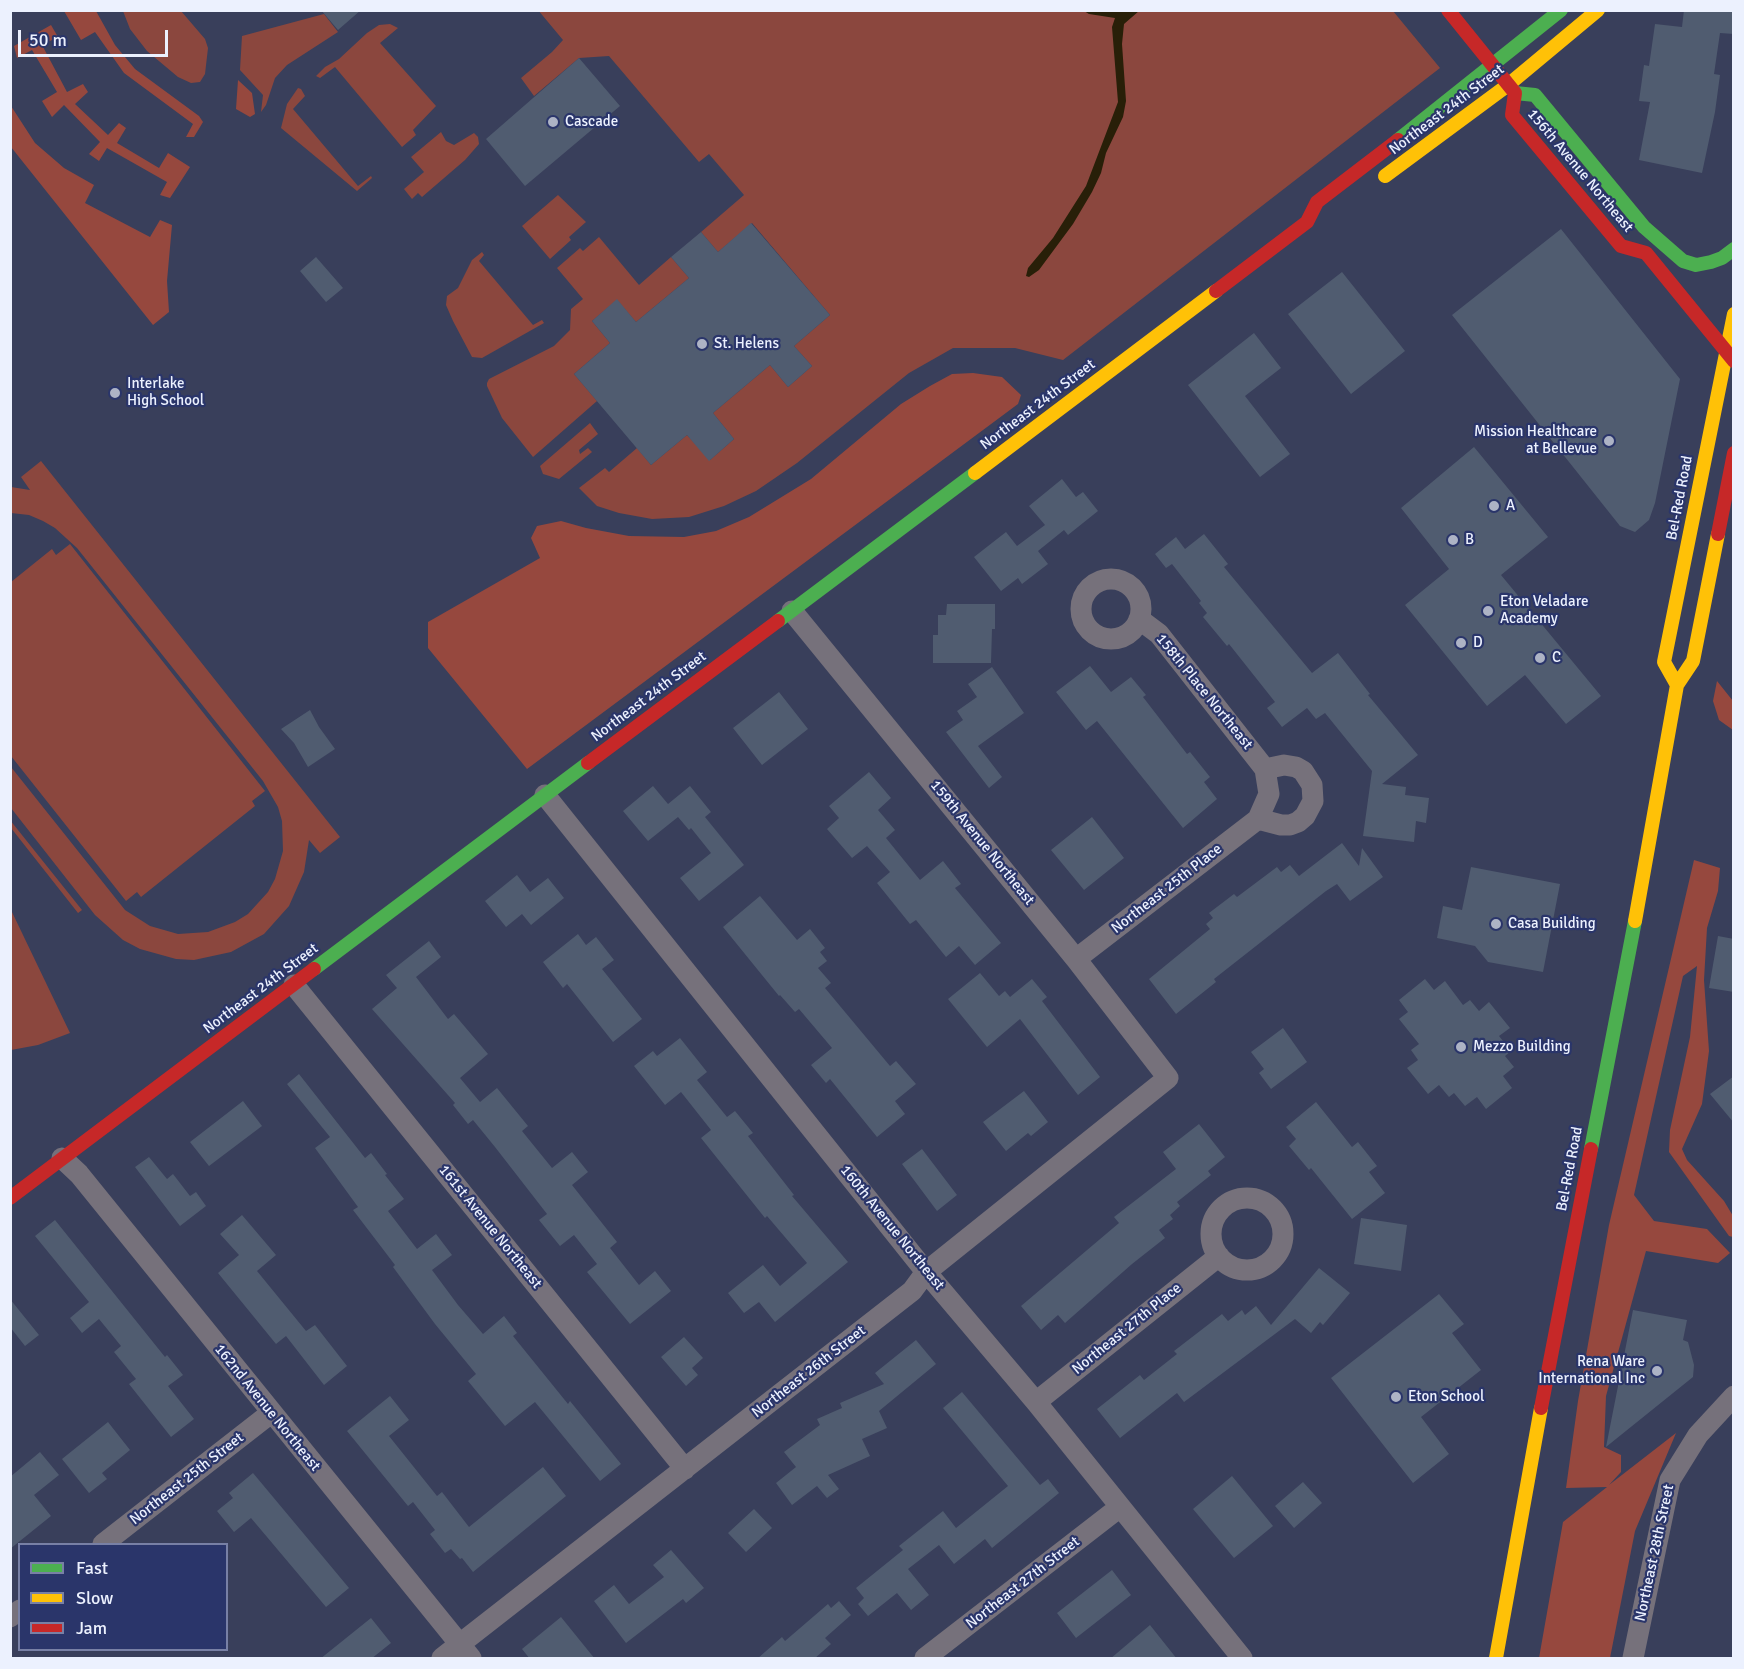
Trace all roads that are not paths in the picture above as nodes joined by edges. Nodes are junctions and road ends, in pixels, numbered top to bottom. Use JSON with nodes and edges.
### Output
{"nodes":[{"id":1,"x":1448,"y":10,"type":"edge"},
{"id":2,"x":1561,"y":10,"type":"edge"},
{"id":3,"x":1598,"y":10,"type":"edge"},
{"id":4,"x":1493,"y":66,"type":"junction"},
{"id":5,"x":1511,"y":89,"type":"junction"},
{"id":6,"x":1374,"y":185,"type":"dead end"},
{"id":7,"x":1644,"y":227,"type":"junction"},
{"id":8,"x":1734,"y":249,"type":"edge"},
{"id":9,"x":1646,"y":253,"type":"junction"},
{"id":10,"x":1734,"y":314,"type":"edge"},
{"id":11,"x":1730,"y":357,"type":"edge"},
{"id":12,"x":1734,"y":453,"type":"edge"},
{"id":13,"x":1734,"y":491,"type":"edge"},
{"id":14,"x":1722,"y":512,"type":"junction"},
{"id":15,"x":792,"y":611,"type":"junction"},
{"id":16,"x":1139,"y":619,"type":"dead end"},
{"id":17,"x":1677,"y":685,"type":"junction"},
{"id":18,"x":1265,"y":769,"type":"junction"},
{"id":19,"x":1269,"y":794,"type":"joint"},
{"id":20,"x":545,"y":795,"type":"junction"},
{"id":21,"x":1258,"y":819,"type":"junction"},
{"id":22,"x":1076,"y":959,"type":"junction"},
{"id":23,"x":294,"y":985,"type":"junction"},
{"id":24,"x":1168,"y":1078,"type":"joint"},
{"id":25,"x":62,"y":1158,"type":"junction"},
{"id":26,"x":10,"y":1198,"type":"edge"},
{"id":27,"x":1219,"y":1256,"type":"dead end"},
{"id":28,"x":926,"y":1272,"type":"junction"},
{"id":29,"x":1734,"y":1396,"type":"edge"},
{"id":30,"x":1036,"y":1402,"type":"junction"},
{"id":31,"x":271,"y":1413,"type":"junction"},
{"id":32,"x":685,"y":1469,"type":"junction"},
{"id":33,"x":1120,"y":1507,"type":"junction"},
{"id":34,"x":106,"y":1543,"type":"edge"},
{"id":35,"x":465,"y":1652,"type":"edge"},
{"id":36,"x":442,"y":1659,"type":"edge"},
{"id":37,"x":925,"y":1659,"type":"edge"},
{"id":38,"x":1242,"y":1659,"type":"edge"},
{"id":39,"x":1496,"y":1659,"type":"edge"},
{"id":40,"x":1633,"y":1659,"type":"edge"}],
"edges":[{"from":1,"to":4,"type":"main road"},
{"from":2,"to":4,"type":"main road","name":"Northeast 24th Street"},
{"from":3,"to":5,"type":"main road","name":"Northeast 24th Street"},
{"from":4,"to":5,"type":"main road"},
{"from":4,"to":15,"type":"main road","name":"Northeast 24th Street"},
{"from":5,"to":6,"type":"main road","name":"Northeast 24th Street"},
{"from":5,"to":7,"type":"main road","name":"156th Avenue Northeast"},
{"from":5,"to":9,"type":"main road","name":"156th Avenue Northeast"},
{"from":7,"to":8,"type":"main road"},
{"from":7,"to":9,"type":"main road","name":"156th Avenue Northeast"},
{"from":9,"to":11,"type":"main road"},
{"from":10,"to":11,"type":"main road","name":"Bel-Red Road"},
{"from":11,"to":17,"type":"main road","name":"Bel-Red Road"},
{"from":12,"to":14,"type":"main road","name":"Bel-Red Road"},
{"from":13,"to":14,"type":"main road"},
{"from":14,"to":17,"type":"main road","name":"Bel-Red Road"},
{"from":15,"to":20,"type":"main road","name":"Northeast 24th Street"},
{"from":15,"to":22,"type":"street","name":"159th Avenue Northeast"},
{"from":16,"to":18,"type":"street","name":"158th Place Northeast"},
{"from":17,"to":39,"type":"main road","name":"Bel-Red Road"},
{"from":18,"to":19,"type":"street","name":"158th Place Northeast"},
{"from":18,"to":21,"type":"street"},
{"from":19,"to":21,"type":"street","name":"Northeast 25th Place"},
{"from":20,"to":23,"type":"main road","name":"Northeast 24th Street"},
{"from":20,"to":28,"type":"street","name":"160th Avenue Northeast"},
{"from":21,"to":22,"type":"street","name":"Northeast 25th Place"},
{"from":22,"to":24,"type":"street","name":"159th Avenue Northeast"},
{"from":23,"to":25,"type":"main road","name":"Northeast 24th Street"},
{"from":23,"to":32,"type":"street","name":"161st Avenue Northeast"},
{"from":24,"to":28,"type":"street","name":"Northeast 26th Street"},
{"from":25,"to":26,"type":"main road","name":"Northeast 24th Street"},
{"from":25,"to":31,"type":"street","name":"162nd Avenue Northeast"},
{"from":27,"to":30,"type":"street","name":"Northeast 27th Place"},
{"from":28,"to":30,"type":"street","name":"160th Avenue Northeast"},
{"from":28,"to":32,"type":"street","name":"Northeast 26th Street"},
{"from":29,"to":40,"type":"street","name":"Northeast 28th Street"},
{"from":30,"to":33,"type":"street","name":"160th Avenue Northeast"},
{"from":31,"to":34,"type":"street","name":"Northeast 25th Street"},
{"from":31,"to":35,"type":"street","name":"162nd Avenue Northeast"},
{"from":32,"to":35,"type":"street","name":"Northeast 26th Street"},
{"from":33,"to":37,"type":"street","name":"Northeast 27th Street"},
{"from":33,"to":38,"type":"street","name":"160th Avenue Northeast"},
{"from":35,"to":36,"type":"street","name":"Northeast 26th Street"}]}
